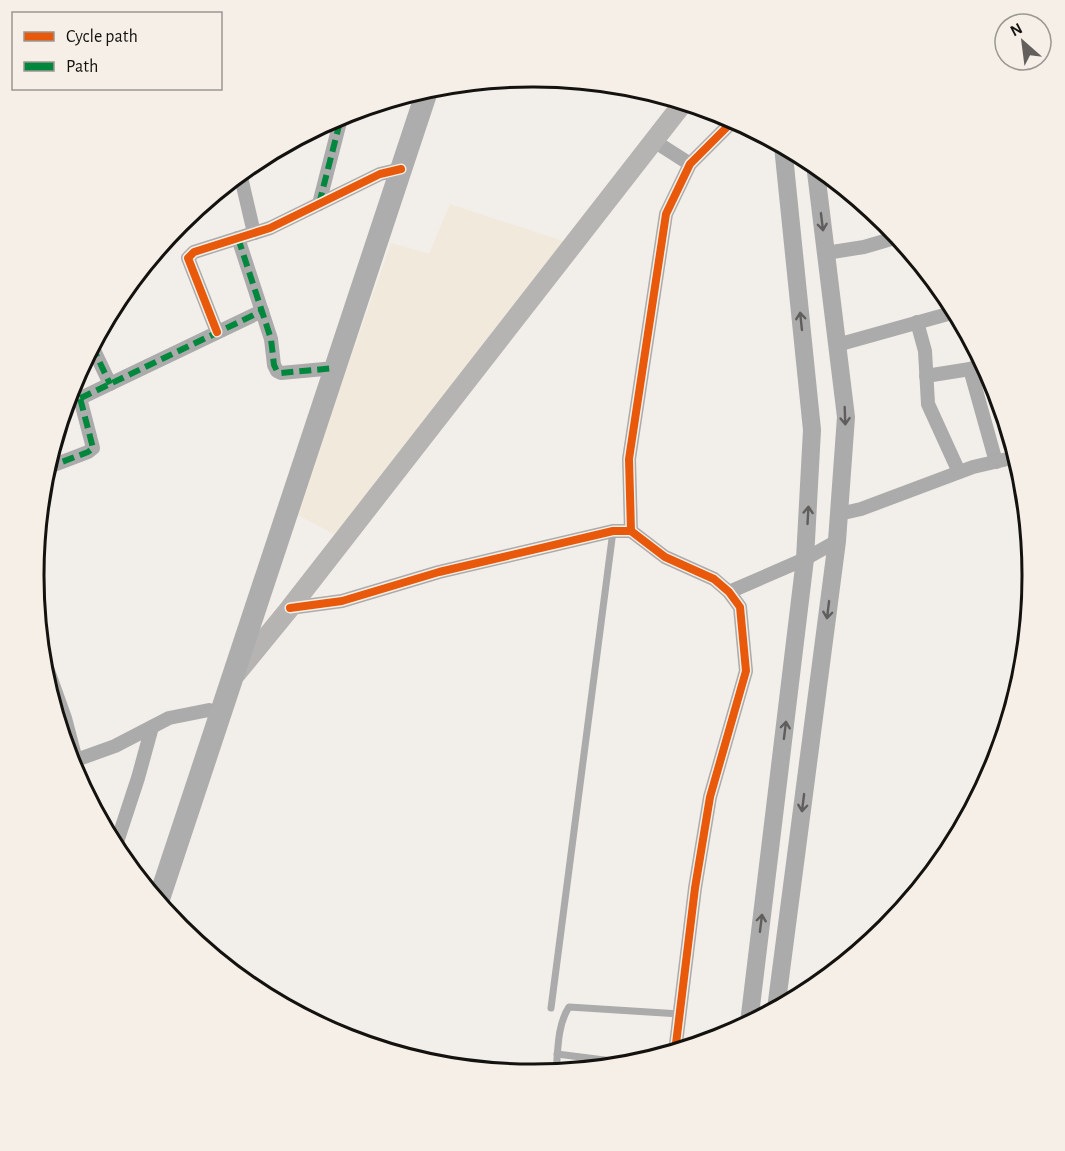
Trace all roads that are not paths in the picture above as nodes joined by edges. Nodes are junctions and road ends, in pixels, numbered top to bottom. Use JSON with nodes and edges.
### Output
{"nodes":[{"id":1,"x":424,"y":99,"type":"edge"},
{"id":2,"x":679,"y":109,"type":"edge"},
{"id":3,"x":339,"y":127,"type":"edge"},
{"id":4,"x":727,"y":127,"type":"edge"},
{"id":5,"x":654,"y":141,"type":"junction"},
{"id":6,"x":784,"y":156,"type":"edge"},
{"id":7,"x":690,"y":164,"type":"junction"},
{"id":8,"x":401,"y":169,"type":"junction"},
{"id":9,"x":817,"y":178,"type":"edge"},
{"id":10,"x":242,"y":183,"type":"edge"},
{"id":11,"x":319,"y":204,"type":"junction"},
{"id":12,"x":254,"y":233,"type":"junction"},
{"id":13,"x":238,"y":238,"type":"junction"},
{"id":14,"x":888,"y":240,"type":"edge"},
{"id":15,"x":826,"y":253,"type":"junction"},
{"id":16,"x":261,"y":310,"type":"junction"},
{"id":17,"x":946,"y":314,"type":"edge"},
{"id":18,"x":917,"y":322,"type":"junction"},
{"id":19,"x":217,"y":332,"type":"junction"},
{"id":20,"x":837,"y":345,"type":"junction"},
{"id":21,"x":96,"y":355,"type":"edge"},
{"id":22,"x":975,"y":367,"type":"edge"},
{"id":23,"x":335,"y":368,"type":"junction"},
{"id":24,"x":969,"y":369,"type":"junction"},
{"id":25,"x":926,"y":376,"type":"junction"},
{"id":26,"x":110,"y":384,"type":"junction"},
{"id":27,"x":80,"y":399,"type":"junction"},
{"id":28,"x":76,"y":401,"type":"edge"},
{"id":29,"x":1007,"y":459,"type":"edge"},
{"id":30,"x":996,"y":462,"type":"junction"},
{"id":31,"x":57,"y":464,"type":"edge"},
{"id":32,"x":959,"y":472,"type":"junction"},
{"id":33,"x":839,"y":514,"type":"junction"},
{"id":34,"x":613,"y":531,"type":"junction"},
{"id":35,"x":631,"y":531,"type":"junction"},
{"id":36,"x":837,"y":541,"type":"junction"},
{"id":37,"x":806,"y":559,"type":"junction"},
{"id":38,"x":729,"y":592,"type":"junction"},
{"id":39,"x":290,"y":608,"type":"junction"},
{"id":40,"x":232,"y":679,"type":"junction"},
{"id":41,"x":220,"y":716,"type":"junction"},
{"id":42,"x":152,"y":727,"type":"junction"},
{"id":43,"x":79,"y":759,"type":"edge"},
{"id":44,"x":119,"y":836,"type":"edge"},
{"id":45,"x":161,"y":893,"type":"edge"},
{"id":46,"x":757,"y":960,"type":"junction"},
{"id":47,"x":781,"y":966,"type":"junction"},
{"id":48,"x":777,"y":999,"type":"edge"},
{"id":49,"x":551,"y":1008,"type":"dead end"},
{"id":50,"x":750,"y":1013,"type":"edge"},
{"id":51,"x":680,"y":1014,"type":"junction"},
{"id":52,"x":676,"y":1043,"type":"edge"},
{"id":53,"x":557,"y":1054,"type":"junction"},
{"id":54,"x":600,"y":1059,"type":"edge"},
{"id":55,"x":557,"y":1063,"type":"edge"}],
"edges":[{"from":1,"to":8,"type":"main road"},
{"from":2,"to":5,"type":"main road"},
{"from":3,"to":11,"type":"street"},
{"from":4,"to":7,"type":"street"},
{"from":5,"to":7,"type":"street"},
{"from":5,"to":39,"type":"main road"},
{"from":37,"to":6,"type":"street","one_way":true},
{"from":7,"to":35,"type":"street"},
{"from":8,"to":11,"type":"street"},
{"from":8,"to":23,"type":"main road"},
{"from":9,"to":15,"type":"street","one_way":true},
{"from":10,"to":12,"type":"street"},
{"from":11,"to":12,"type":"street"},
{"from":12,"to":13,"type":"street"},
{"from":13,"to":16,"type":"street"},
{"from":13,"to":19,"type":"street"},
{"from":14,"to":15,"type":"street"},
{"from":15,"to":20,"type":"street"},
{"from":16,"to":19,"type":"street"},
{"from":16,"to":23,"type":"street"},
{"from":17,"to":18,"type":"street"},
{"from":18,"to":20,"type":"street"},
{"from":18,"to":25,"type":"street"},
{"from":19,"to":26,"type":"street"},
{"from":20,"to":33,"type":"street","one_way":true},
{"from":21,"to":26,"type":"street"},
{"from":22,"to":24,"type":"street"},
{"from":23,"to":40,"type":"main road"},
{"from":24,"to":25,"type":"street"},
{"from":24,"to":30,"type":"street"},
{"from":25,"to":32,"type":"street"},
{"from":26,"to":27,"type":"street"},
{"from":27,"to":28,"type":"street"},
{"from":27,"to":31,"type":"street"},
{"from":29,"to":30,"type":"street"},
{"from":30,"to":32,"type":"street"},
{"from":32,"to":33,"type":"street"},
{"from":33,"to":36,"type":"street"},
{"from":34,"to":35,"type":"street"},
{"from":34,"to":39,"type":"street"},
{"from":34,"to":49,"type":"lane"},
{"from":35,"to":38,"type":"street"},
{"from":36,"to":37,"type":"street"},
{"from":36,"to":47,"type":"street","one_way":true},
{"from":37,"to":38,"type":"street"},
{"from":46,"to":37,"type":"street","one_way":true},
{"from":38,"to":51,"type":"street"},
{"from":39,"to":40,"type":"main road"},
{"from":40,"to":41,"type":"main road"},
{"from":41,"to":42,"type":"street"},
{"from":41,"to":45,"type":"main road"},
{"from":42,"to":43,"type":"street"},
{"from":42,"to":44,"type":"street"},
{"from":46,"to":47,"type":"street"},
{"from":46,"to":50,"type":"street"},
{"from":47,"to":48,"type":"street"},
{"from":51,"to":52,"type":"street"},
{"from":51,"to":53,"type":"lane"},
{"from":53,"to":54,"type":"lane"},
{"from":53,"to":55,"type":"lane"}]}
